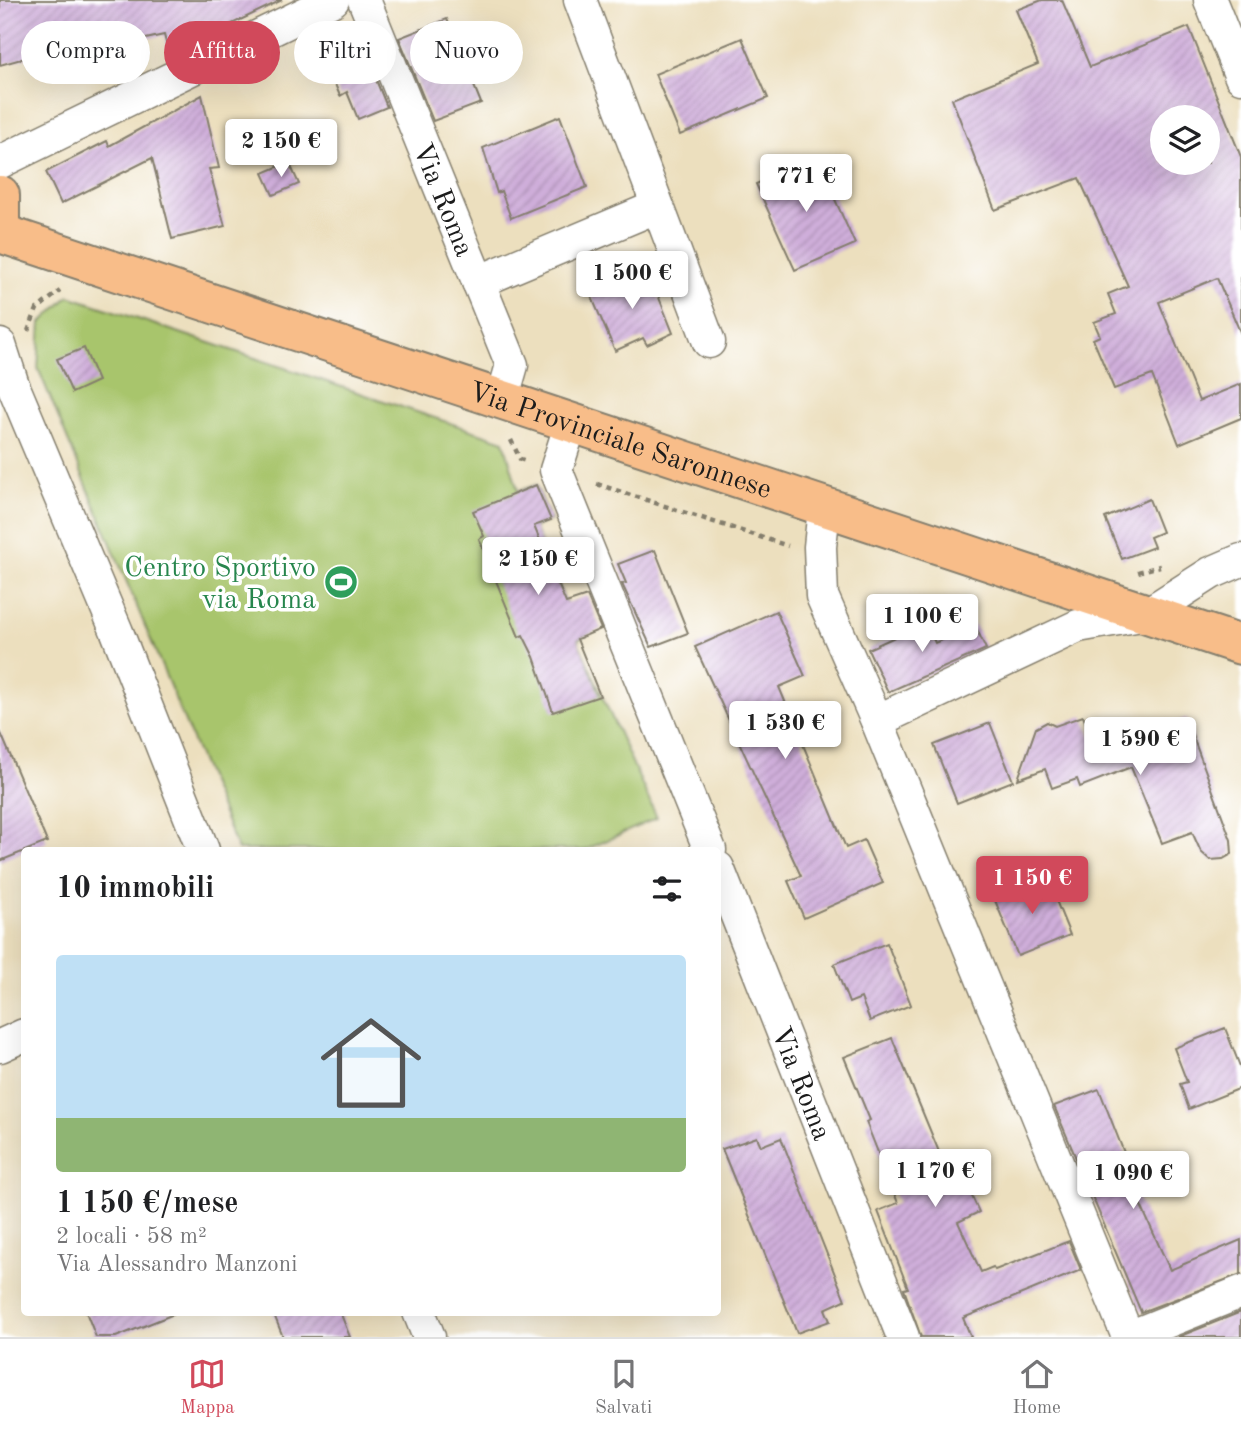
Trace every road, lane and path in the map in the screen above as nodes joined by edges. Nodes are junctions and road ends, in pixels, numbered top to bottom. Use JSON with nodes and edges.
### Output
{"nodes":[{"id":1,"x":333,"y":0,"type":"edge"},
{"id":2,"x":364,"y":0,"type":"edge"},
{"id":3,"x":579,"y":0,"type":"edge"},
{"id":4,"x":1210,"y":0,"type":"edge"},
{"id":5,"x":1241,"y":76,"type":"edge"},
{"id":6,"x":0,"y":162,"type":"edge"},
{"id":7,"x":0,"y":195,"type":"edge"},
{"id":8,"x":656,"y":207,"type":"junction"},
{"id":9,"x":0,"y":232,"type":"edge"},
{"id":10,"x":478,"y":282,"type":"junction"},
{"id":11,"x":64,"y":290,"type":"dead end"},
{"id":12,"x":14,"y":341,"type":"edge"},
{"id":13,"x":709,"y":342,"type":"dead end"},
{"id":14,"x":505,"y":417,"type":"junction"},
{"id":15,"x":571,"y":423,"type":"junction"},
{"id":16,"x":556,"y":470,"type":"junction"},
{"id":17,"x":824,"y":508,"type":"junction"},
{"id":18,"x":820,"y":547,"type":"junction"},
{"id":19,"x":1241,"y":560,"type":"edge"},
{"id":20,"x":1147,"y":614,"type":"junction"},
{"id":21,"x":1241,"y":645,"type":"edge"},
{"id":22,"x":877,"y":721,"type":"junction"},
{"id":23,"x":201,"y":847,"type":"edge"},
{"id":24,"x":709,"y":847,"type":"edge"},
{"id":25,"x":721,"y":876,"type":"edge"},
{"id":26,"x":21,"y":1036,"type":"edge"},
{"id":27,"x":0,"y":1045,"type":"edge"},
{"id":28,"x":1241,"y":1292,"type":"edge"},
{"id":29,"x":421,"y":1316,"type":"edge"},
{"id":30,"x":429,"y":1337,"type":"edge"},
{"id":31,"x":903,"y":1337,"type":"edge"},
{"id":32,"x":1128,"y":1337,"type":"edge"}],
"edges":[{"from":1,"to":6,"type":"street"},
{"from":2,"to":10,"type":"street","name":"Via Roma"},
{"from":3,"to":8,"type":"street"},
{"from":4,"to":5,"type":"street"},
{"from":7,"to":9,"type":"main road"},
{"from":8,"to":10,"type":"street"},
{"from":8,"to":13,"type":"street"},
{"from":9,"to":14,"type":"main road","name":"Via Provinciale Saronnese"},
{"from":10,"to":14,"type":"street","name":"Via Roma"},
{"from":11,"to":12,"type":"path"},
{"from":12,"to":23,"type":"street"},
{"from":14,"to":15,"type":"main road","name":"Via Provinciale Saronnese"},
{"from":14,"to":16,"type":"path"},
{"from":15,"to":16,"type":"street"},
{"from":15,"to":17,"type":"main road","name":"Via Provinciale Saronnese"},
{"from":16,"to":18,"type":"path"},
{"from":16,"to":24,"type":"street"},
{"from":17,"to":18,"type":"street"},
{"from":17,"to":20,"type":"main road","name":"Via Provinciale Saronnese"},
{"from":18,"to":22,"type":"street"},
{"from":19,"to":20,"type":"street"},
{"from":20,"to":21,"type":"main road","name":"Via Provinciale Saronnese"},
{"from":20,"to":22,"type":"street"},
{"from":22,"to":32,"type":"street"},
{"from":25,"to":31,"type":"street","name":"Via Roma"},
{"from":26,"to":27,"type":"street"},
{"from":28,"to":32,"type":"street"},
{"from":29,"to":30,"type":"street"}]}
